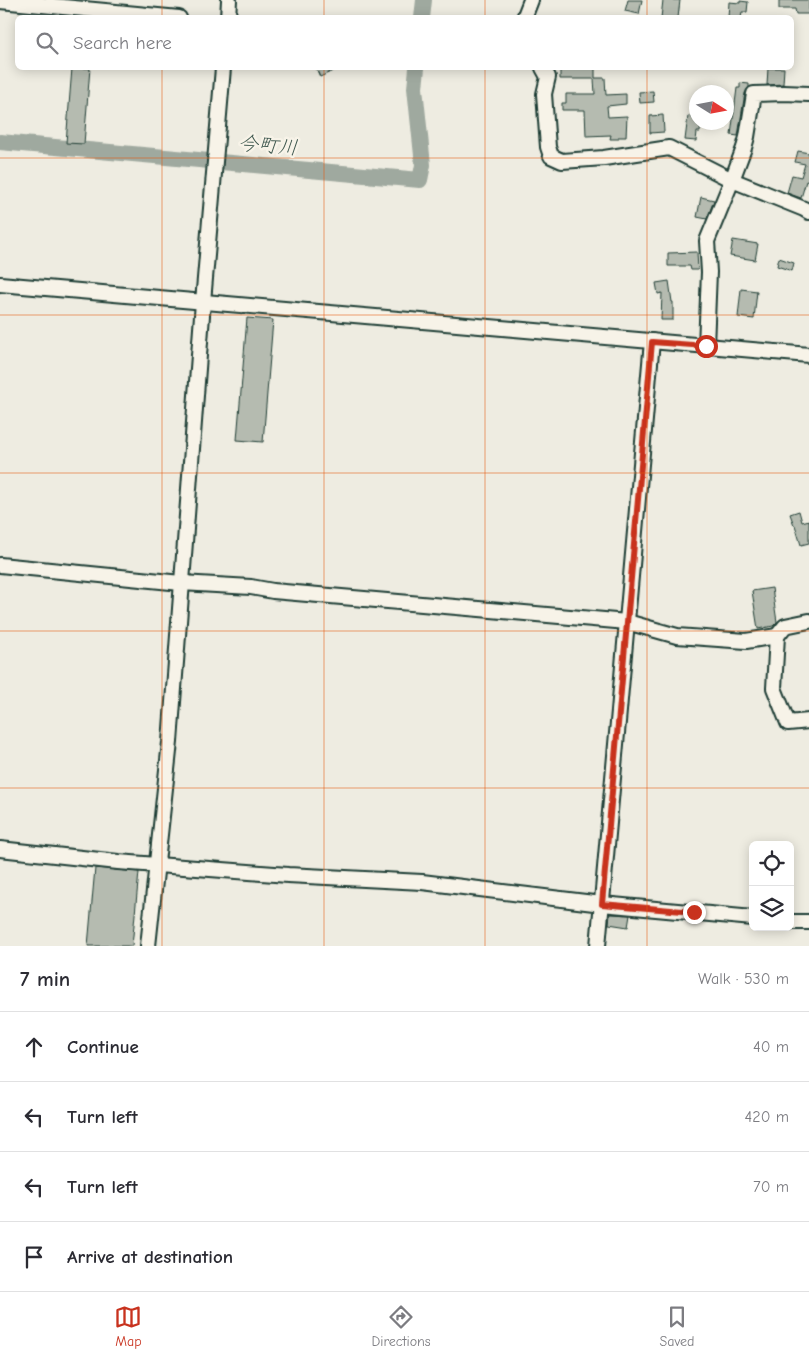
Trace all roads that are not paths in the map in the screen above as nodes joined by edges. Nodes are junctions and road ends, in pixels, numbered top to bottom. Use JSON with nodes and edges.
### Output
{"nodes":[{"id":1,"x":229,"y":0,"type":"edge"},
{"id":2,"x":531,"y":0,"type":"edge"},
{"id":3,"x":0,"y":1,"type":"edge"},
{"id":4,"x":148,"y":15,"type":"edge"},
{"id":5,"x":228,"y":15,"type":"edge"},
{"id":6,"x":525,"y":15,"type":"edge"},
{"id":7,"x":223,"y":70,"type":"edge"},
{"id":8,"x":544,"y":70,"type":"edge"},
{"id":9,"x":809,"y":94,"type":"edge"},
{"id":10,"x":732,"y":180,"type":"junction"},
{"id":11,"x":809,"y":195,"type":"edge"},
{"id":12,"x":807,"y":211,"type":"edge"},
{"id":13,"x":0,"y":284,"type":"edge"},
{"id":14,"x":203,"y":302,"type":"junction"},
{"id":15,"x":652,"y":342,"type":"junction"},
{"id":16,"x":706,"y":346,"type":"junction"},
{"id":17,"x":809,"y":355,"type":"edge"},
{"id":18,"x":0,"y":565,"type":"edge"},
{"id":19,"x":181,"y":583,"type":"junction"},
{"id":20,"x":627,"y":622,"type":"junction"},
{"id":21,"x":809,"y":622,"type":"edge"},
{"id":22,"x":777,"y":636,"type":"junction"},
{"id":23,"x":809,"y":721,"type":"edge"},
{"id":24,"x":0,"y":850,"type":"edge"},
{"id":25,"x":156,"y":864,"type":"junction"},
{"id":26,"x":602,"y":904,"type":"junction"},
{"id":27,"x":749,"y":918,"type":"edge"},
{"id":28,"x":794,"y":922,"type":"edge"},
{"id":29,"x":809,"y":922,"type":"edge"},
{"id":30,"x":148,"y":946,"type":"edge"},
{"id":31,"x":598,"y":946,"type":"edge"}],
"edges":[{"from":1,"to":5,"type":"street"},
{"from":2,"to":6,"type":"street"},
{"from":3,"to":4,"type":"street"},
{"from":7,"to":14,"type":"street"},
{"from":8,"to":10,"type":"street"},
{"from":9,"to":10,"type":"street"},
{"from":10,"to":12,"type":"street"},
{"from":10,"to":16,"type":"street"},
{"from":11,"to":12,"type":"street"},
{"from":13,"to":14,"type":"street"},
{"from":14,"to":15,"type":"street"},
{"from":14,"to":19,"type":"street"},
{"from":15,"to":16,"type":"street"},
{"from":15,"to":20,"type":"street"},
{"from":16,"to":17,"type":"street"},
{"from":18,"to":19,"type":"street"},
{"from":19,"to":20,"type":"street"},
{"from":19,"to":25,"type":"street"},
{"from":20,"to":22,"type":"street"},
{"from":20,"to":26,"type":"street"},
{"from":21,"to":22,"type":"street"},
{"from":22,"to":23,"type":"street"},
{"from":24,"to":25,"type":"street"},
{"from":25,"to":26,"type":"street"},
{"from":25,"to":30,"type":"street"},
{"from":26,"to":27,"type":"street"},
{"from":26,"to":31,"type":"street"},
{"from":28,"to":29,"type":"street"}]}
